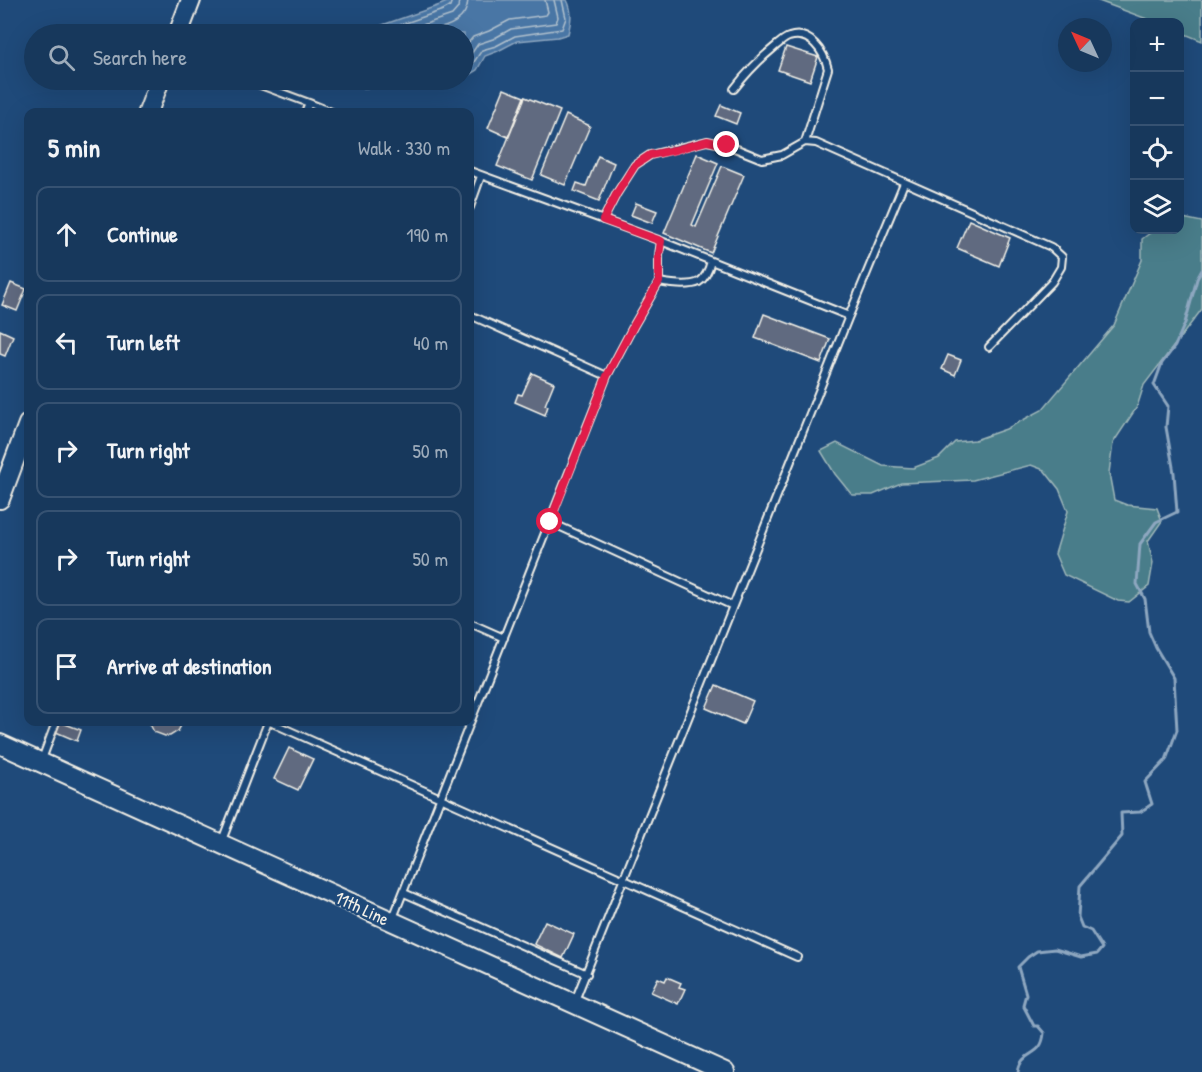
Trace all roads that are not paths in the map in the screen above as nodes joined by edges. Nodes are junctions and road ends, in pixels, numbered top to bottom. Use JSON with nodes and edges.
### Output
{"nodes":[{"id":1,"x":191,"y":0,"type":"edge"},
{"id":2,"x":182,"y":24,"type":"edge"},
{"id":3,"x":734,"y":89,"type":"dead end"},
{"id":4,"x":156,"y":90,"type":"edge"},
{"id":5,"x":274,"y":90,"type":"edge"},
{"id":6,"x":309,"y":103,"type":"junction"},
{"id":7,"x":150,"y":108,"type":"edge"},
{"id":8,"x":307,"y":108,"type":"edge"},
{"id":9,"x":321,"y":108,"type":"edge"},
{"id":10,"x":805,"y":142,"type":"junction"},
{"id":11,"x":474,"y":173,"type":"edge"},
{"id":12,"x":481,"y":176,"type":"junction"},
{"id":13,"x":904,"y":183,"type":"junction"},
{"id":14,"x":474,"y":196,"type":"edge"},
{"id":15,"x":603,"y":220,"type":"junction"},
{"id":16,"x":661,"y":241,"type":"junction"},
{"id":17,"x":711,"y":261,"type":"junction"},
{"id":18,"x":659,"y":282,"type":"junction"},
{"id":19,"x":849,"y":316,"type":"junction"},
{"id":20,"x":474,"y":317,"type":"edge"},
{"id":21,"x":988,"y":347,"type":"dead end"},
{"id":22,"x":607,"y":376,"type":"junction"},
{"id":23,"x":24,"y":435,"type":"edge"},
{"id":24,"x":0,"y":499,"type":"edge"},
{"id":25,"x":550,"y":522,"type":"junction"},
{"id":26,"x":733,"y":606,"type":"junction"},
{"id":27,"x":474,"y":625,"type":"edge"},
{"id":28,"x":504,"y":638,"type":"junction"},
{"id":29,"x":474,"y":714,"type":"edge"},
{"id":30,"x":54,"y":726,"type":"edge"},
{"id":31,"x":267,"y":726,"type":"edge"},
{"id":32,"x":278,"y":726,"type":"edge"},
{"id":33,"x":469,"y":726,"type":"edge"},
{"id":34,"x":0,"y":744,"type":"edge"},
{"id":35,"x":40,"y":762,"type":"junction"},
{"id":36,"x":441,"y":798,"type":"junction"},
{"id":37,"x":221,"y":843,"type":"junction"},
{"id":38,"x":624,"y":880,"type":"junction"},
{"id":39,"x":404,"y":892,"type":"junction"},
{"id":40,"x":392,"y":922,"type":"junction"},
{"id":41,"x":797,"y":957,"type":"dead end"},
{"id":42,"x":587,"y":974,"type":"junction"},
{"id":43,"x":574,"y":1003,"type":"junction"},
{"id":44,"x":725,"y":1072,"type":"edge"}],
"edges":[{"from":1,"to":2,"type":"main road"},
{"from":3,"to":10,"type":"lane"},
{"from":4,"to":7,"type":"main road"},
{"from":5,"to":6,"type":"lane"},
{"from":6,"to":8,"type":"lane"},
{"from":6,"to":9,"type":"lane"},
{"from":10,"to":13,"type":"lane"},
{"from":10,"to":15,"type":"lane"},
{"from":11,"to":12,"type":"lane"},
{"from":12,"to":14,"type":"lane"},
{"from":12,"to":15,"type":"lane"},
{"from":13,"to":19,"type":"lane"},
{"from":13,"to":21,"type":"lane"},
{"from":15,"to":16,"type":"lane"},
{"from":16,"to":17,"type":"lane"},
{"from":16,"to":18,"type":"lane"},
{"from":17,"to":18,"type":"lane"},
{"from":17,"to":19,"type":"lane"},
{"from":18,"to":22,"type":"lane"},
{"from":19,"to":26,"type":"lane"},
{"from":20,"to":22,"type":"lane"},
{"from":22,"to":25,"type":"lane"},
{"from":23,"to":24,"type":"main road"},
{"from":25,"to":26,"type":"lane"},
{"from":25,"to":28,"type":"lane"},
{"from":26,"to":38,"type":"lane"},
{"from":27,"to":28,"type":"lane"},
{"from":28,"to":29,"type":"lane"},
{"from":30,"to":35,"type":"lane"},
{"from":31,"to":37,"type":"lane"},
{"from":32,"to":36,"type":"lane"},
{"from":33,"to":36,"type":"lane"},
{"from":34,"to":35,"type":"main road","name":"11th Line"},
{"from":35,"to":37,"type":"main road","name":"11th Line"},
{"from":36,"to":38,"type":"lane"},
{"from":36,"to":39,"type":"lane"},
{"from":37,"to":40,"type":"main road","name":"11th Line"},
{"from":38,"to":41,"type":"lane"},
{"from":38,"to":42,"type":"lane"},
{"from":39,"to":40,"type":"lane"},
{"from":39,"to":42,"type":"lane"},
{"from":40,"to":43,"type":"main road","name":"11th Line"},
{"from":42,"to":43,"type":"lane"},
{"from":43,"to":44,"type":"main road","name":"11th Line"}]}
